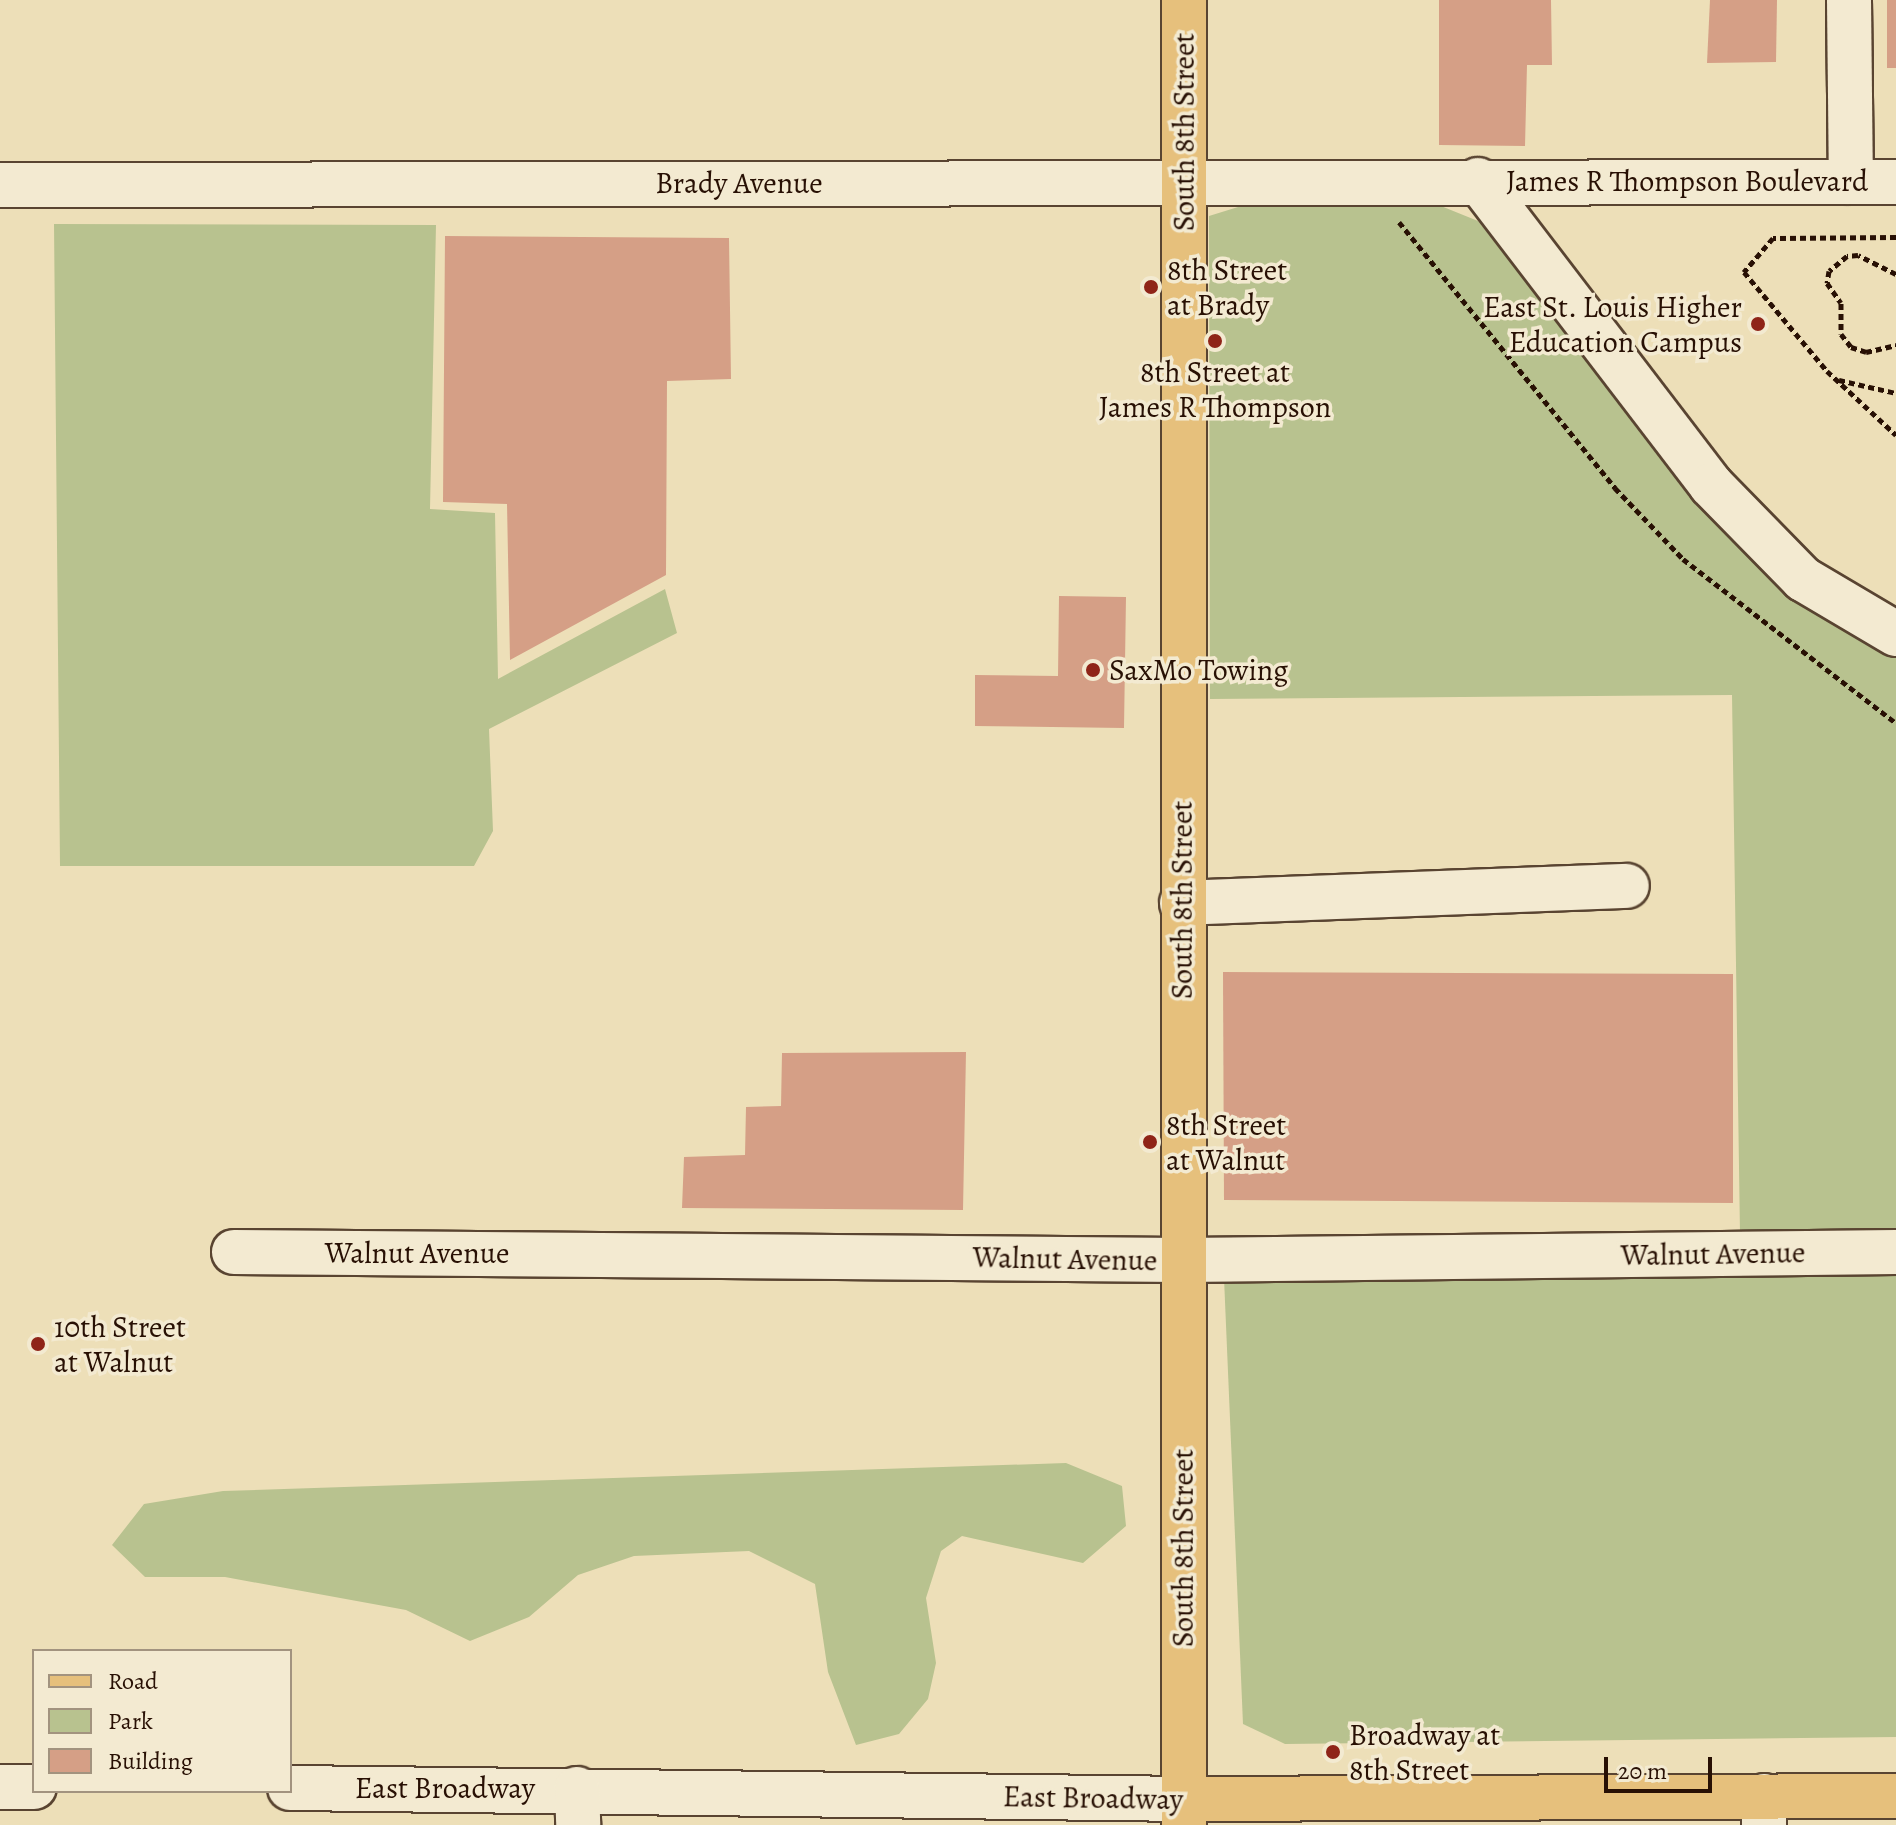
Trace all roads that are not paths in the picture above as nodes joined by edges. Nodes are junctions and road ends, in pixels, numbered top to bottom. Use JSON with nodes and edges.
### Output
{"nodes":[{"id":1,"x":1184,"y":0,"type":"edge"},
{"id":2,"x":1849,"y":0,"type":"edge"},
{"id":3,"x":1478,"y":180,"type":"junction"},
{"id":4,"x":1184,"y":181,"type":"junction"},
{"id":5,"x":1851,"y":182,"type":"junction"},
{"id":6,"x":1896,"y":182,"type":"edge"},
{"id":7,"x":0,"y":185,"type":"edge"},
{"id":8,"x":1896,"y":634,"type":"edge"},
{"id":9,"x":1627,"y":886,"type":"dead end"},
{"id":10,"x":1182,"y":903,"type":"junction"},
{"id":11,"x":234,"y":1252,"type":"dead end"},
{"id":12,"x":1896,"y":1252,"type":"edge"},
{"id":13,"x":1181,"y":1260,"type":"junction"},
{"id":14,"x":0,"y":1787,"type":"edge"},
{"id":15,"x":32,"y":1787,"type":"edge"},
{"id":16,"x":292,"y":1788,"type":"edge"},
{"id":17,"x":1879,"y":1806,"type":"edge"},
{"id":18,"x":578,"y":1807,"type":"edge"},
{"id":19,"x":891,"y":1810,"type":"edge"},
{"id":20,"x":1764,"y":1810,"type":"edge"},
{"id":21,"x":1184,"y":1812,"type":"edge"}],
"edges":[{"from":1,"to":4,"type":"main road","name":"South 8th Street"},
{"from":2,"to":5,"type":"street"},
{"from":3,"to":4,"type":"street","name":"Brady Avenue"},
{"from":3,"to":5,"type":"street","name":"James R Thompson Boulevard"},
{"from":3,"to":8,"type":"street"},
{"from":4,"to":7,"type":"street","name":"Brady Avenue"},
{"from":4,"to":10,"type":"main road","name":"South 8th Street"},
{"from":5,"to":6,"type":"street","name":"James R Thompson Boulevard"},
{"from":9,"to":10,"type":"street"},
{"from":10,"to":13,"type":"main road","name":"South 8th Street"},
{"from":11,"to":13,"type":"street","name":"Walnut Avenue"},
{"from":12,"to":13,"type":"street","name":"Walnut Avenue"},
{"from":13,"to":21,"type":"main road","name":"South 8th Street"},
{"from":14,"to":15,"type":"street"},
{"from":16,"to":18,"type":"street","name":"East Broadway"},
{"from":17,"to":20,"type":"main road","name":"East Broadway"},
{"from":18,"to":19,"type":"street","name":"East Broadway"},
{"from":19,"to":21,"type":"street","name":"East Broadway"},
{"from":20,"to":21,"type":"main road","name":"East Broadway"}]}
